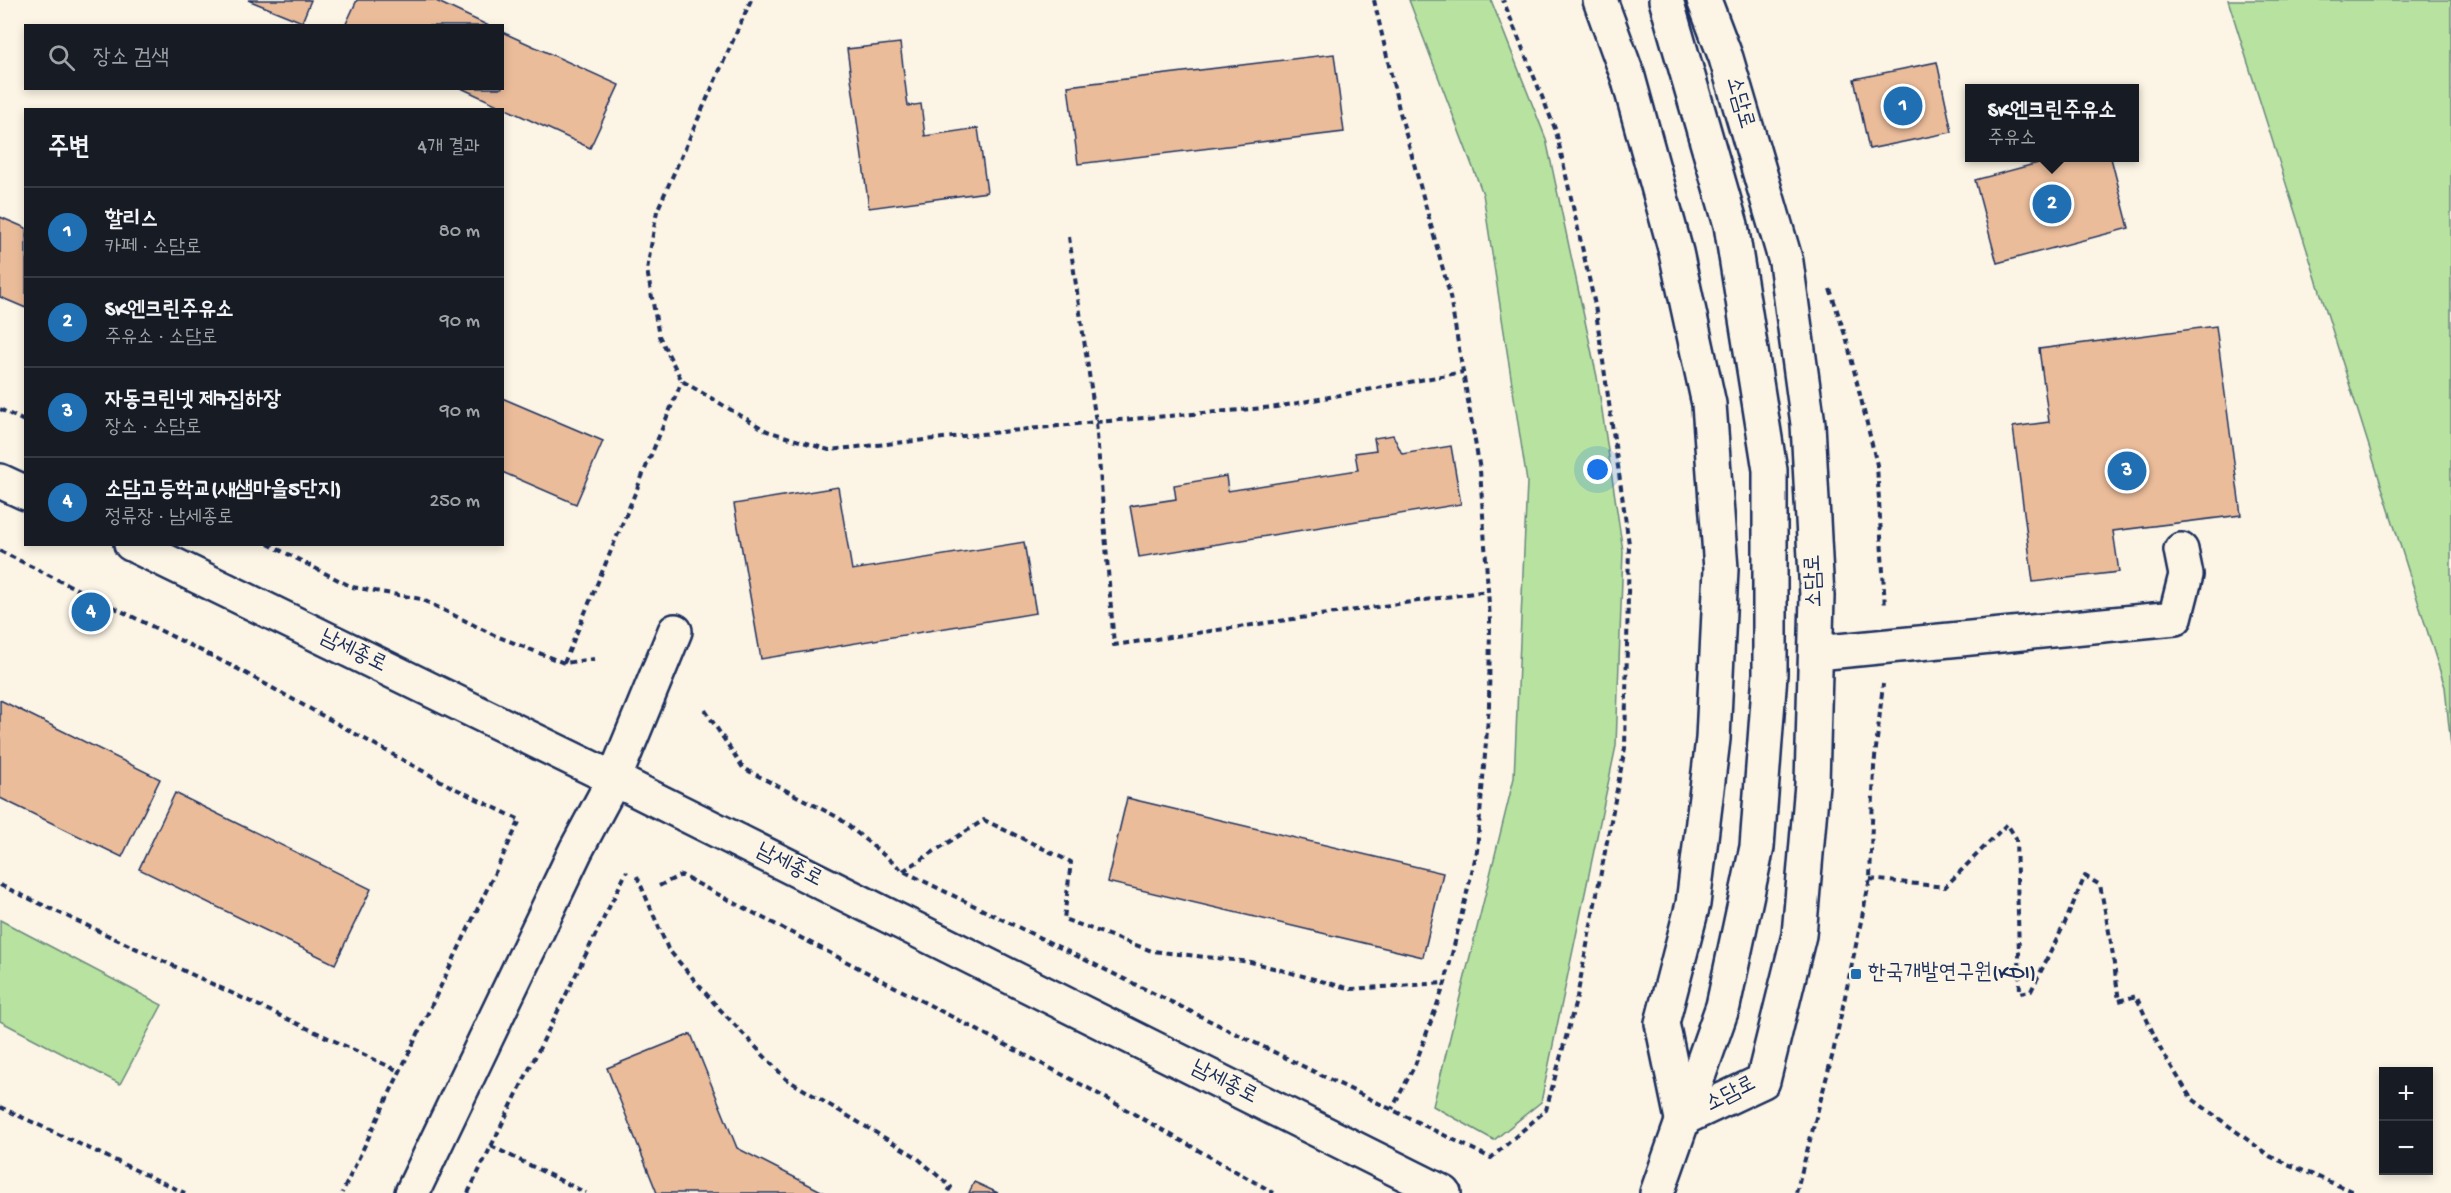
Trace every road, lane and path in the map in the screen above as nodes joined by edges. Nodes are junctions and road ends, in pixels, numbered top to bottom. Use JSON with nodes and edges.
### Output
{"nodes":[{"id":1,"x":752,"y":0,"type":"edge"},
{"id":2,"x":1374,"y":0,"type":"edge"},
{"id":3,"x":1503,"y":0,"type":"edge"},
{"id":4,"x":1600,"y":0,"type":"edge"},
{"id":5,"x":1666,"y":0,"type":"edge"},
{"id":6,"x":1704,"y":0,"type":"edge"},
{"id":7,"x":1069,"y":237,"type":"dead end"},
{"id":8,"x":1463,"y":372,"type":"junction"},
{"id":9,"x":682,"y":381,"type":"junction"},
{"id":10,"x":0,"y":409,"type":"edge"},
{"id":11,"x":24,"y":421,"type":"edge"},
{"id":12,"x":1096,"y":422,"type":"junction"},
{"id":13,"x":0,"y":481,"type":"edge"},
{"id":14,"x":24,"y":492,"type":"edge"},
{"id":15,"x":135,"y":546,"type":"edge"},
{"id":16,"x":272,"y":546,"type":"edge"},
{"id":17,"x":2181,"y":550,"type":"dead end"},
{"id":18,"x":0,"y":551,"type":"edge"},
{"id":19,"x":1488,"y":591,"type":"junction"},
{"id":20,"x":675,"y":631,"type":"dead end"},
{"id":21,"x":1817,"y":653,"type":"junction"},
{"id":22,"x":594,"y":660,"type":"dead end"},
{"id":23,"x":564,"y":663,"type":"junction"},
{"id":24,"x":705,"y":710,"type":"dead end"},
{"id":25,"x":614,"y":779,"type":"junction"},
{"id":26,"x":627,"y":871,"type":"dead end"},
{"id":27,"x":903,"y":871,"type":"junction"},
{"id":28,"x":637,"y":876,"type":"dead end"},
{"id":29,"x":1870,"y":879,"type":"dead end"},
{"id":30,"x":0,"y":885,"type":"edge"},
{"id":31,"x":659,"y":886,"type":"dead end"},
{"id":32,"x":1445,"y":983,"type":"junction"},
{"id":33,"x":399,"y":1071,"type":"junction"},
{"id":34,"x":0,"y":1107,"type":"edge"},
{"id":35,"x":1392,"y":1109,"type":"junction"},
{"id":36,"x":1682,"y":1119,"type":"junction"},
{"id":37,"x":491,"y":1146,"type":"junction"},
{"id":38,"x":185,"y":1193,"type":"edge"},
{"id":39,"x":342,"y":1193,"type":"edge"},
{"id":40,"x":412,"y":1193,"type":"edge"},
{"id":41,"x":468,"y":1193,"type":"edge"},
{"id":42,"x":586,"y":1193,"type":"edge"},
{"id":43,"x":947,"y":1193,"type":"edge"},
{"id":44,"x":1275,"y":1193,"type":"edge"},
{"id":45,"x":1444,"y":1193,"type":"edge"},
{"id":46,"x":1657,"y":1193,"type":"edge"},
{"id":47,"x":2356,"y":1193,"type":"edge"}],
"edges":[{"from":1,"to":9,"type":"path"},
{"from":2,"to":8,"type":"path"},
{"from":3,"to":35,"type":"path"},
{"from":4,"to":36,"type":"street","name":"소담로"},
{"from":5,"to":36,"type":"street"},
{"from":6,"to":21,"type":"street","name":"소담로"},
{"from":7,"to":12,"type":"path"},
{"from":8,"to":12,"type":"path"},
{"from":8,"to":19,"type":"path"},
{"from":9,"to":12,"type":"path"},
{"from":9,"to":23,"type":"path"},
{"from":10,"to":11,"type":"path"},
{"from":12,"to":19,"type":"path"},
{"from":13,"to":14,"type":"street"},
{"from":15,"to":25,"type":"street","name":"남세종로"},
{"from":16,"to":23,"type":"path"},
{"from":17,"to":21,"type":"street"},
{"from":18,"to":33,"type":"path"},
{"from":19,"to":32,"type":"path"},
{"from":20,"to":25,"type":"street"},
{"from":21,"to":36,"type":"street","name":"소담로"},
{"from":22,"to":23,"type":"path"},
{"from":24,"to":27,"type":"path"},
{"from":25,"to":40,"type":"street"},
{"from":25,"to":45,"type":"street","name":"남세종로"},
{"from":26,"to":37,"type":"path"},
{"from":27,"to":32,"type":"path"},
{"from":27,"to":35,"type":"path"},
{"from":28,"to":43,"type":"path"},
{"from":29,"to":47,"type":"path"},
{"from":30,"to":33,"type":"path"},
{"from":31,"to":44,"type":"path"},
{"from":32,"to":35,"type":"path"},
{"from":33,"to":39,"type":"path"},
{"from":34,"to":38,"type":"path"},
{"from":36,"to":46,"type":"street","name":"소담로"},
{"from":37,"to":41,"type":"path"},
{"from":37,"to":42,"type":"path"}]}
